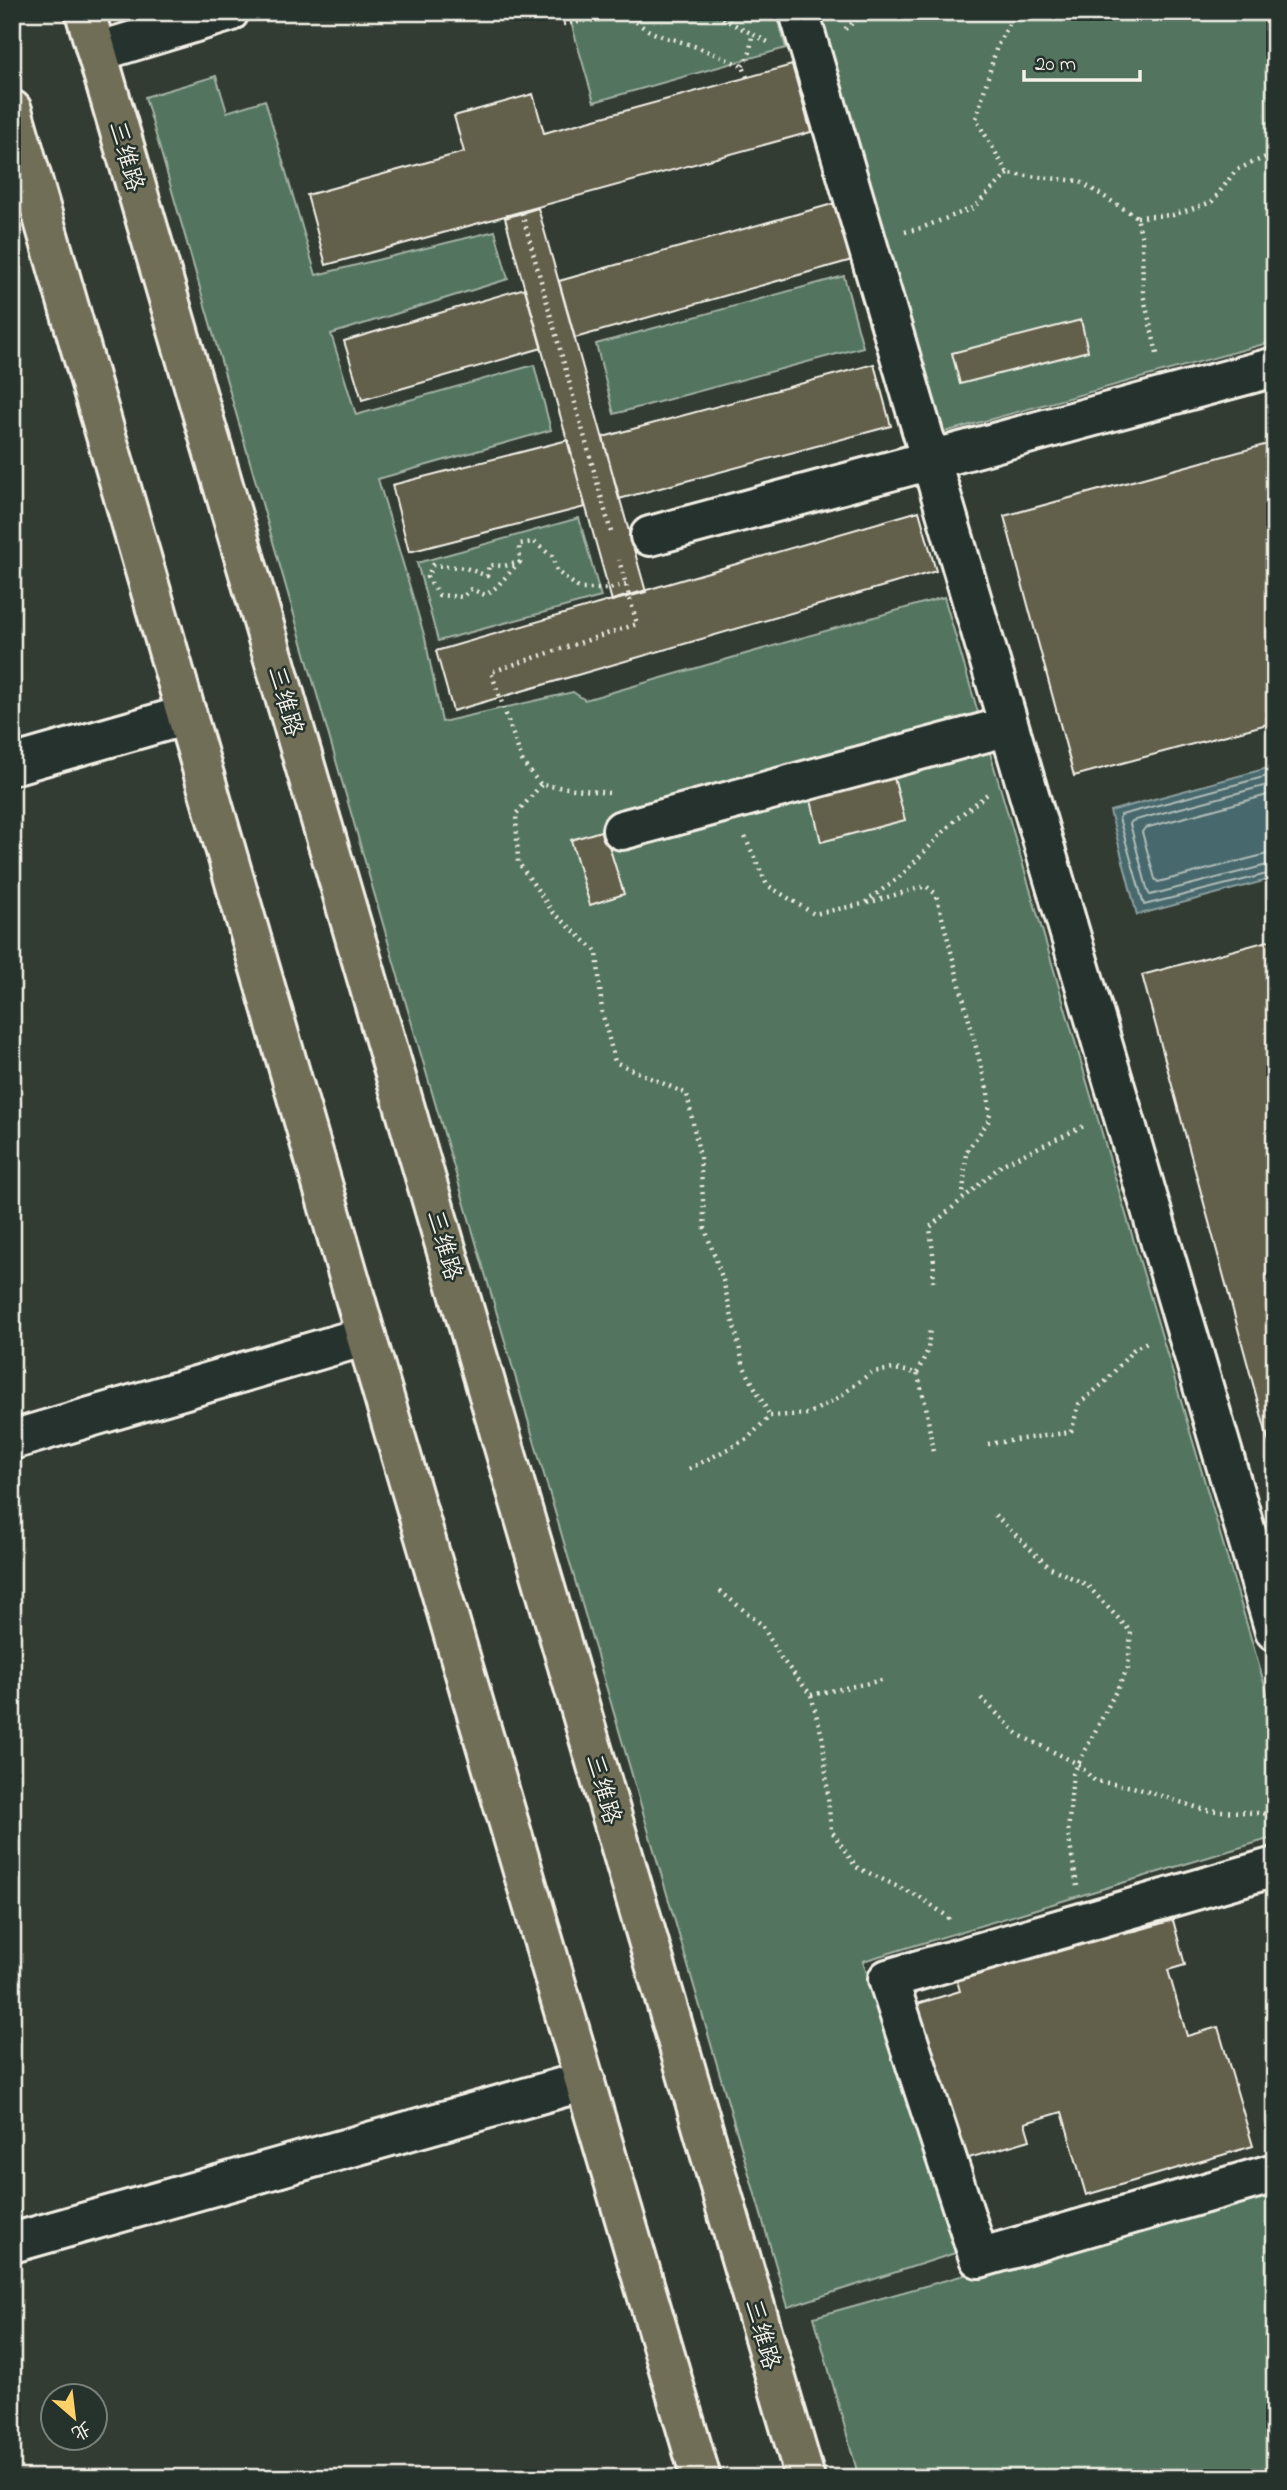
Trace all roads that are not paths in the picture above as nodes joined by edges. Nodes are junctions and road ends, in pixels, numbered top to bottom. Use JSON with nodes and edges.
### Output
{"nodes":[{"id":1,"x":85,"y":12,"type":"edge"},
{"id":2,"x":229,"y":12,"type":"edge"},
{"id":3,"x":804,"y":27,"type":"edge"},
{"id":4,"x":97,"y":52,"type":"junction"},
{"id":5,"x":13,"y":118,"type":"edge"},
{"id":6,"x":1275,"y":367,"type":"edge"},
{"id":7,"x":931,"y":460,"type":"junction"},
{"id":8,"x":632,"y":540,"type":"road end"},
{"id":9,"x":187,"y":715,"type":"junction"},
{"id":10,"x":1009,"y":726,"type":"junction"},
{"id":11,"x":12,"y":765,"type":"edge"},
{"id":12,"x":636,"y":826,"type":"road end"},
{"id":13,"x":366,"y":1336,"type":"junction"},
{"id":14,"x":12,"y":1440,"type":"edge"},
{"id":15,"x":1275,"y":1631,"type":"edge"},
{"id":16,"x":1275,"y":1867,"type":"edge"},
{"id":17,"x":584,"y":2081,"type":"junction"},
{"id":18,"x":1275,"y":2174,"type":"edge"},
{"id":19,"x":12,"y":2243,"type":"edge"},
{"id":20,"x":701,"y":2478,"type":"edge"},
{"id":21,"x":805,"y":2478,"type":"edge"}],
"edges":[{"from":1,"to":4,"type":"main road","name":"三维路"},
{"from":2,"to":4,"type":"street"},
{"from":3,"to":7,"type":"street"},
{"from":4,"to":21,"type":"main road","name":"三维路"},
{"from":5,"to":9,"type":"main road"},
{"from":6,"to":7,"type":"street"},
{"from":7,"to":8,"type":"street"},
{"from":7,"to":10,"type":"street"},
{"from":9,"to":11,"type":"street"},
{"from":9,"to":13,"type":"main road"},
{"from":10,"to":12,"type":"street"},
{"from":10,"to":15,"type":"street"},
{"from":13,"to":14,"type":"street"},
{"from":13,"to":17,"type":"main road"},
{"from":16,"to":18,"type":"street"},
{"from":17,"to":19,"type":"street"},
{"from":17,"to":20,"type":"main road"}]}
